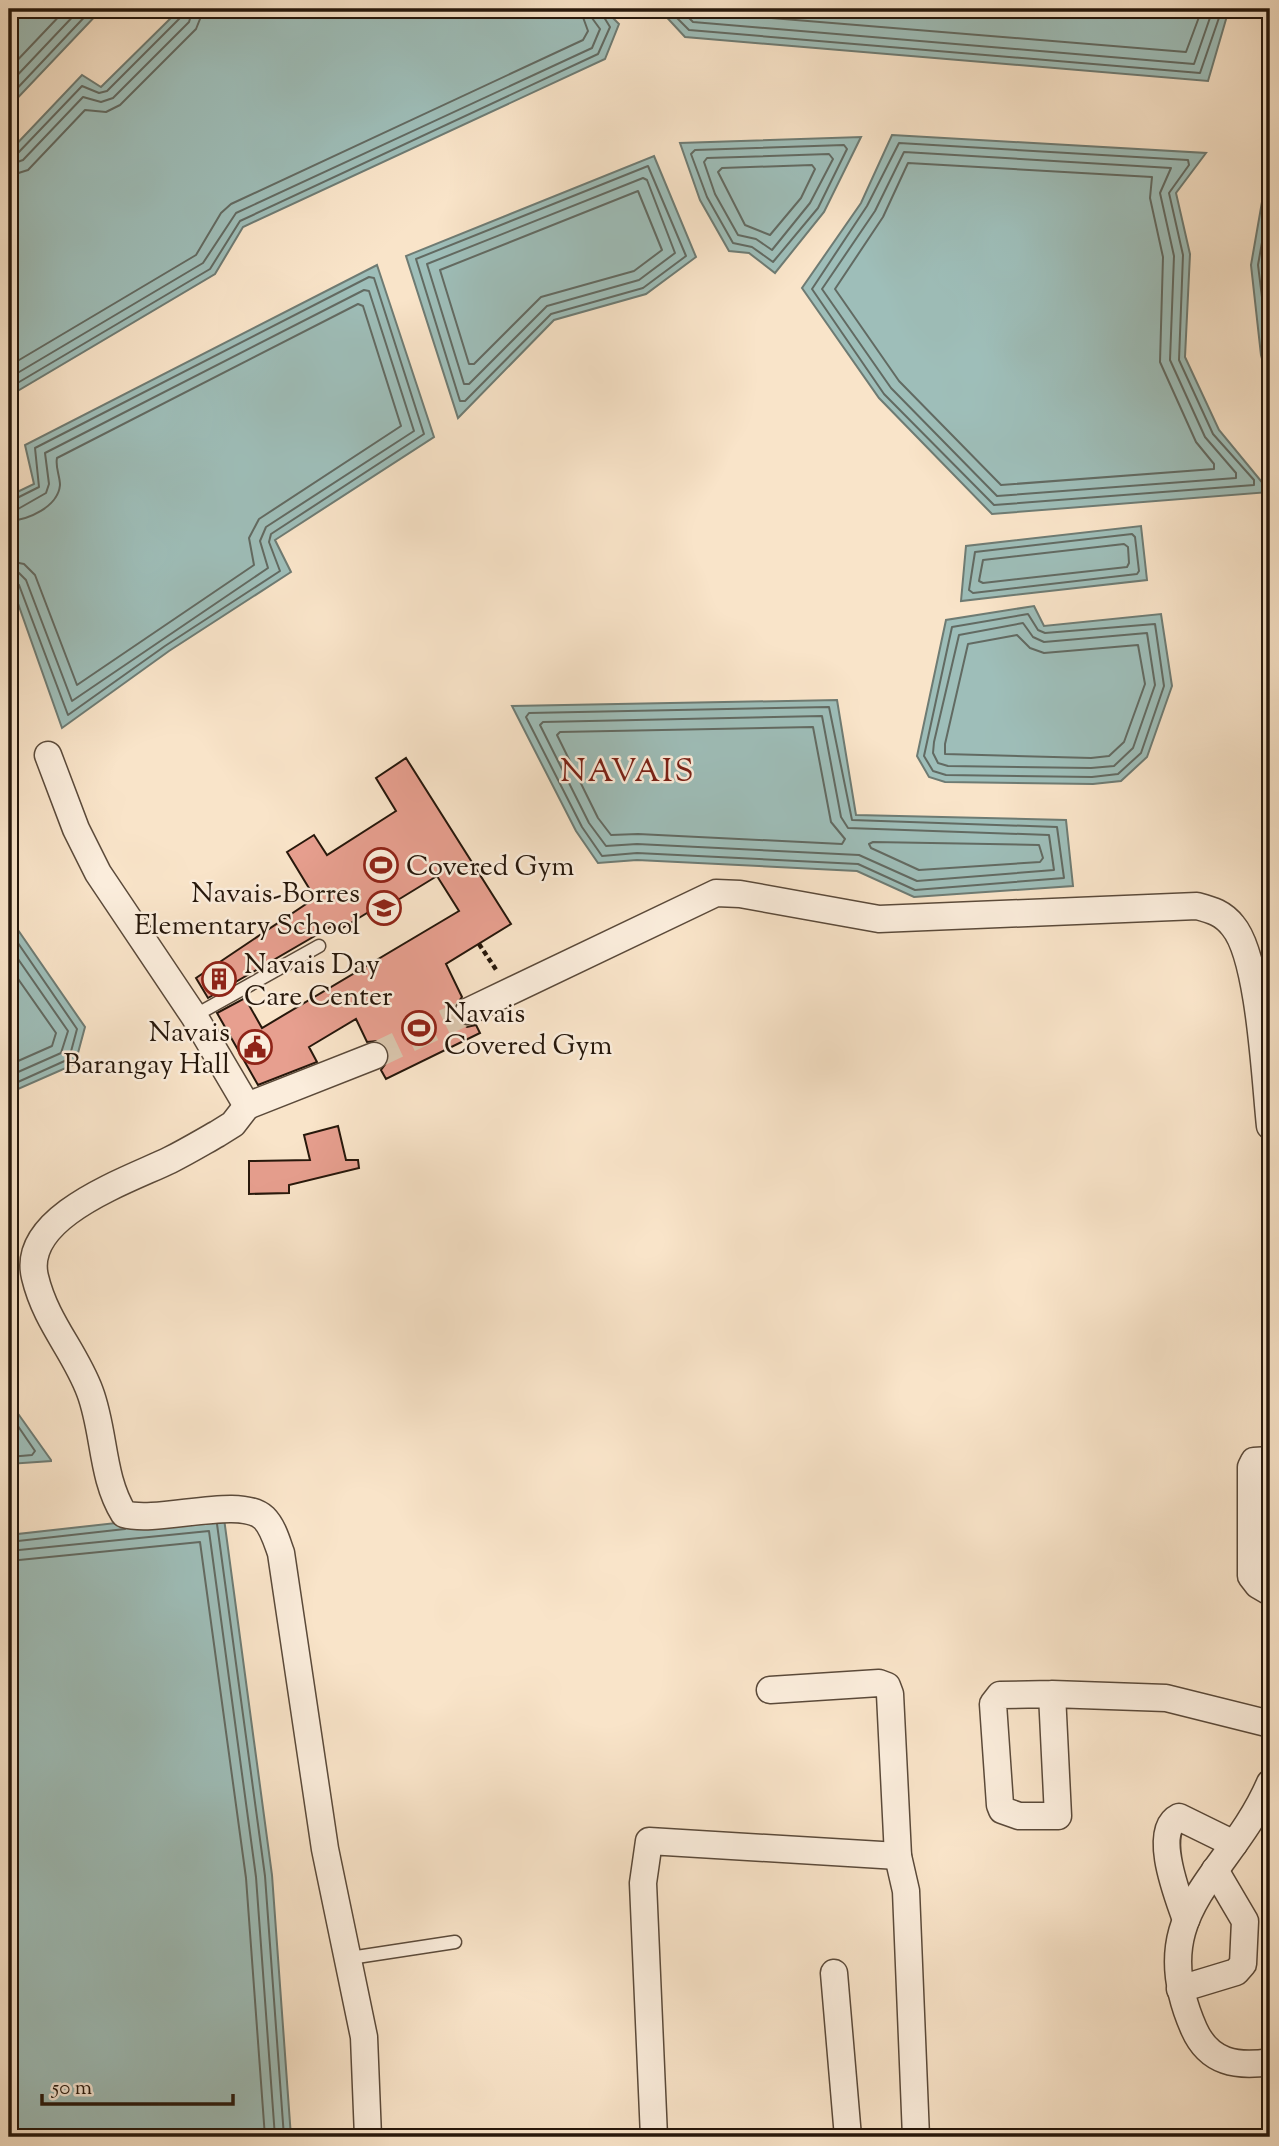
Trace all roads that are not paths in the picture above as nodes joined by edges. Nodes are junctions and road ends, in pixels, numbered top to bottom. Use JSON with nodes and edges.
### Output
{"nodes":[{"id":1,"x":48,"y":755,"type":"dead end"},
{"id":2,"x":319,"y":946,"type":"dead end"},
{"id":3,"x":469,"y":1011,"type":"tunnel mouth"},
{"id":4,"x":194,"y":1016,"type":"junction"},
{"id":5,"x":374,"y":1056,"type":"tunnel mouth"},
{"id":6,"x":247,"y":1106,"type":"junction"},
{"id":7,"x":1270,"y":1126,"type":"edge"},
{"id":8,"x":1270,"y":1460,"type":"edge"},
{"id":9,"x":1270,"y":1592,"type":"edge"},
{"id":10,"x":770,"y":1690,"type":"dead end"},
{"id":11,"x":1052,"y":1693,"type":"junction"},
{"id":12,"x":1270,"y":1724,"type":"edge"},
{"id":13,"x":1268,"y":1793,"type":"edge"},
{"id":14,"x":1234,"y":1844,"type":"junction"},
{"id":15,"x":898,"y":1856,"type":"junction"},
{"id":16,"x":1215,"y":1870,"type":"junction"},
{"id":17,"x":1186,"y":1920,"type":"junction"},
{"id":18,"x":455,"y":1942,"type":"dead end"},
{"id":19,"x":350,"y":1958,"type":"junction"},
{"id":20,"x":834,"y":1973,"type":"dead end"},
{"id":21,"x":1180,"y":1989,"type":"junction"},
{"id":22,"x":1270,"y":2062,"type":"edge"},
{"id":23,"x":368,"y":2137,"type":"edge"},
{"id":24,"x":654,"y":2137,"type":"edge"},
{"id":25,"x":848,"y":2137,"type":"edge"},
{"id":26,"x":916,"y":2137,"type":"edge"}],
"edges":[{"from":1,"to":4,"type":"street"},
{"from":2,"to":4,"type":"lane"},
{"from":3,"to":7,"type":"street"},
{"from":4,"to":6,"type":"street"},
{"from":5,"to":6,"type":"street"},
{"from":6,"to":19,"type":"street"},
{"from":8,"to":9,"type":"street"},
{"from":10,"to":15,"type":"street"},
{"from":11,"to":11,"type":"street"},
{"from":11,"to":12,"type":"street"},
{"from":13,"to":14,"type":"street"},
{"from":14,"to":16,"type":"street"},
{"from":14,"to":17,"type":"street"},
{"from":15,"to":24,"type":"street"},
{"from":15,"to":26,"type":"street"},
{"from":16,"to":17,"type":"street"},
{"from":16,"to":21,"type":"street"},
{"from":17,"to":21,"type":"street"},
{"from":18,"to":19,"type":"lane"},
{"from":19,"to":23,"type":"street"},
{"from":20,"to":25,"type":"street"},
{"from":21,"to":22,"type":"street"}]}
